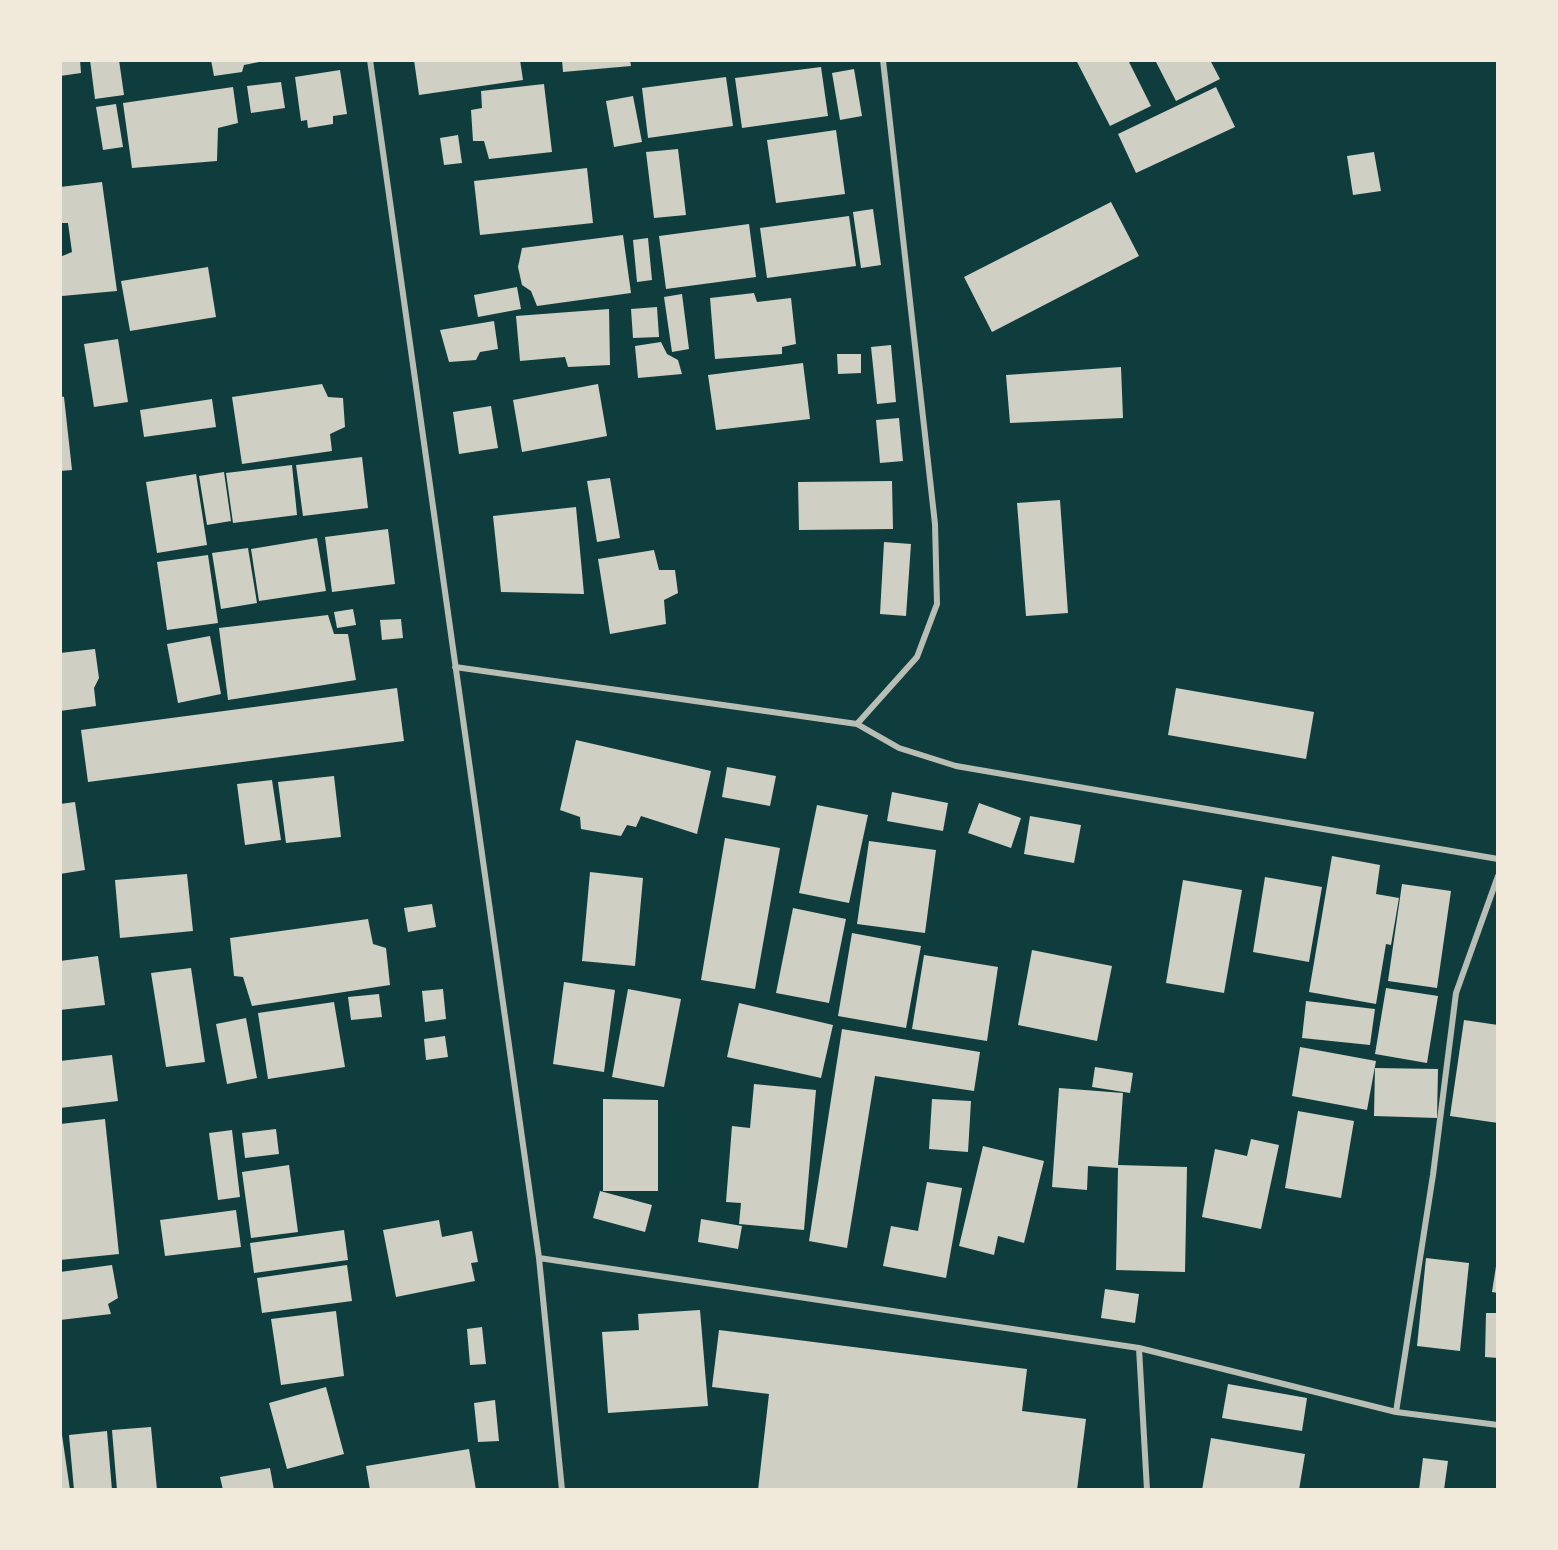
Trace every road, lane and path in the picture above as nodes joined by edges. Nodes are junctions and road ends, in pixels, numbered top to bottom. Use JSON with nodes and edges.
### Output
{"nodes":[{"id":1,"x":370,"y":60,"type":"edge"},
{"id":2,"x":883,"y":60,"type":"edge"},
{"id":3,"x":455,"y":668,"type":"junction"},
{"id":4,"x":857,"y":724,"type":"junction"},
{"id":5,"x":1498,"y":859,"type":"edge"},
{"id":6,"x":1498,"y":876,"type":"edge"},
{"id":7,"x":539,"y":1258,"type":"junction"},
{"id":8,"x":1139,"y":1348,"type":"junction"},
{"id":9,"x":1396,"y":1412,"type":"junction"},
{"id":10,"x":1498,"y":1425,"type":"edge"},
{"id":11,"x":562,"y":1490,"type":"edge"},
{"id":12,"x":1148,"y":1490,"type":"edge"}],
"edges":[{"from":1,"to":3,"type":"street"},
{"from":2,"to":4,"type":"street"},
{"from":3,"to":4,"type":"street"},
{"from":3,"to":7,"type":"street"},
{"from":4,"to":5,"type":"street"},
{"from":6,"to":9,"type":"street"},
{"from":7,"to":8,"type":"street"},
{"from":7,"to":11,"type":"street"},
{"from":8,"to":9,"type":"street"},
{"from":8,"to":12,"type":"street"},
{"from":9,"to":10,"type":"street"}]}
